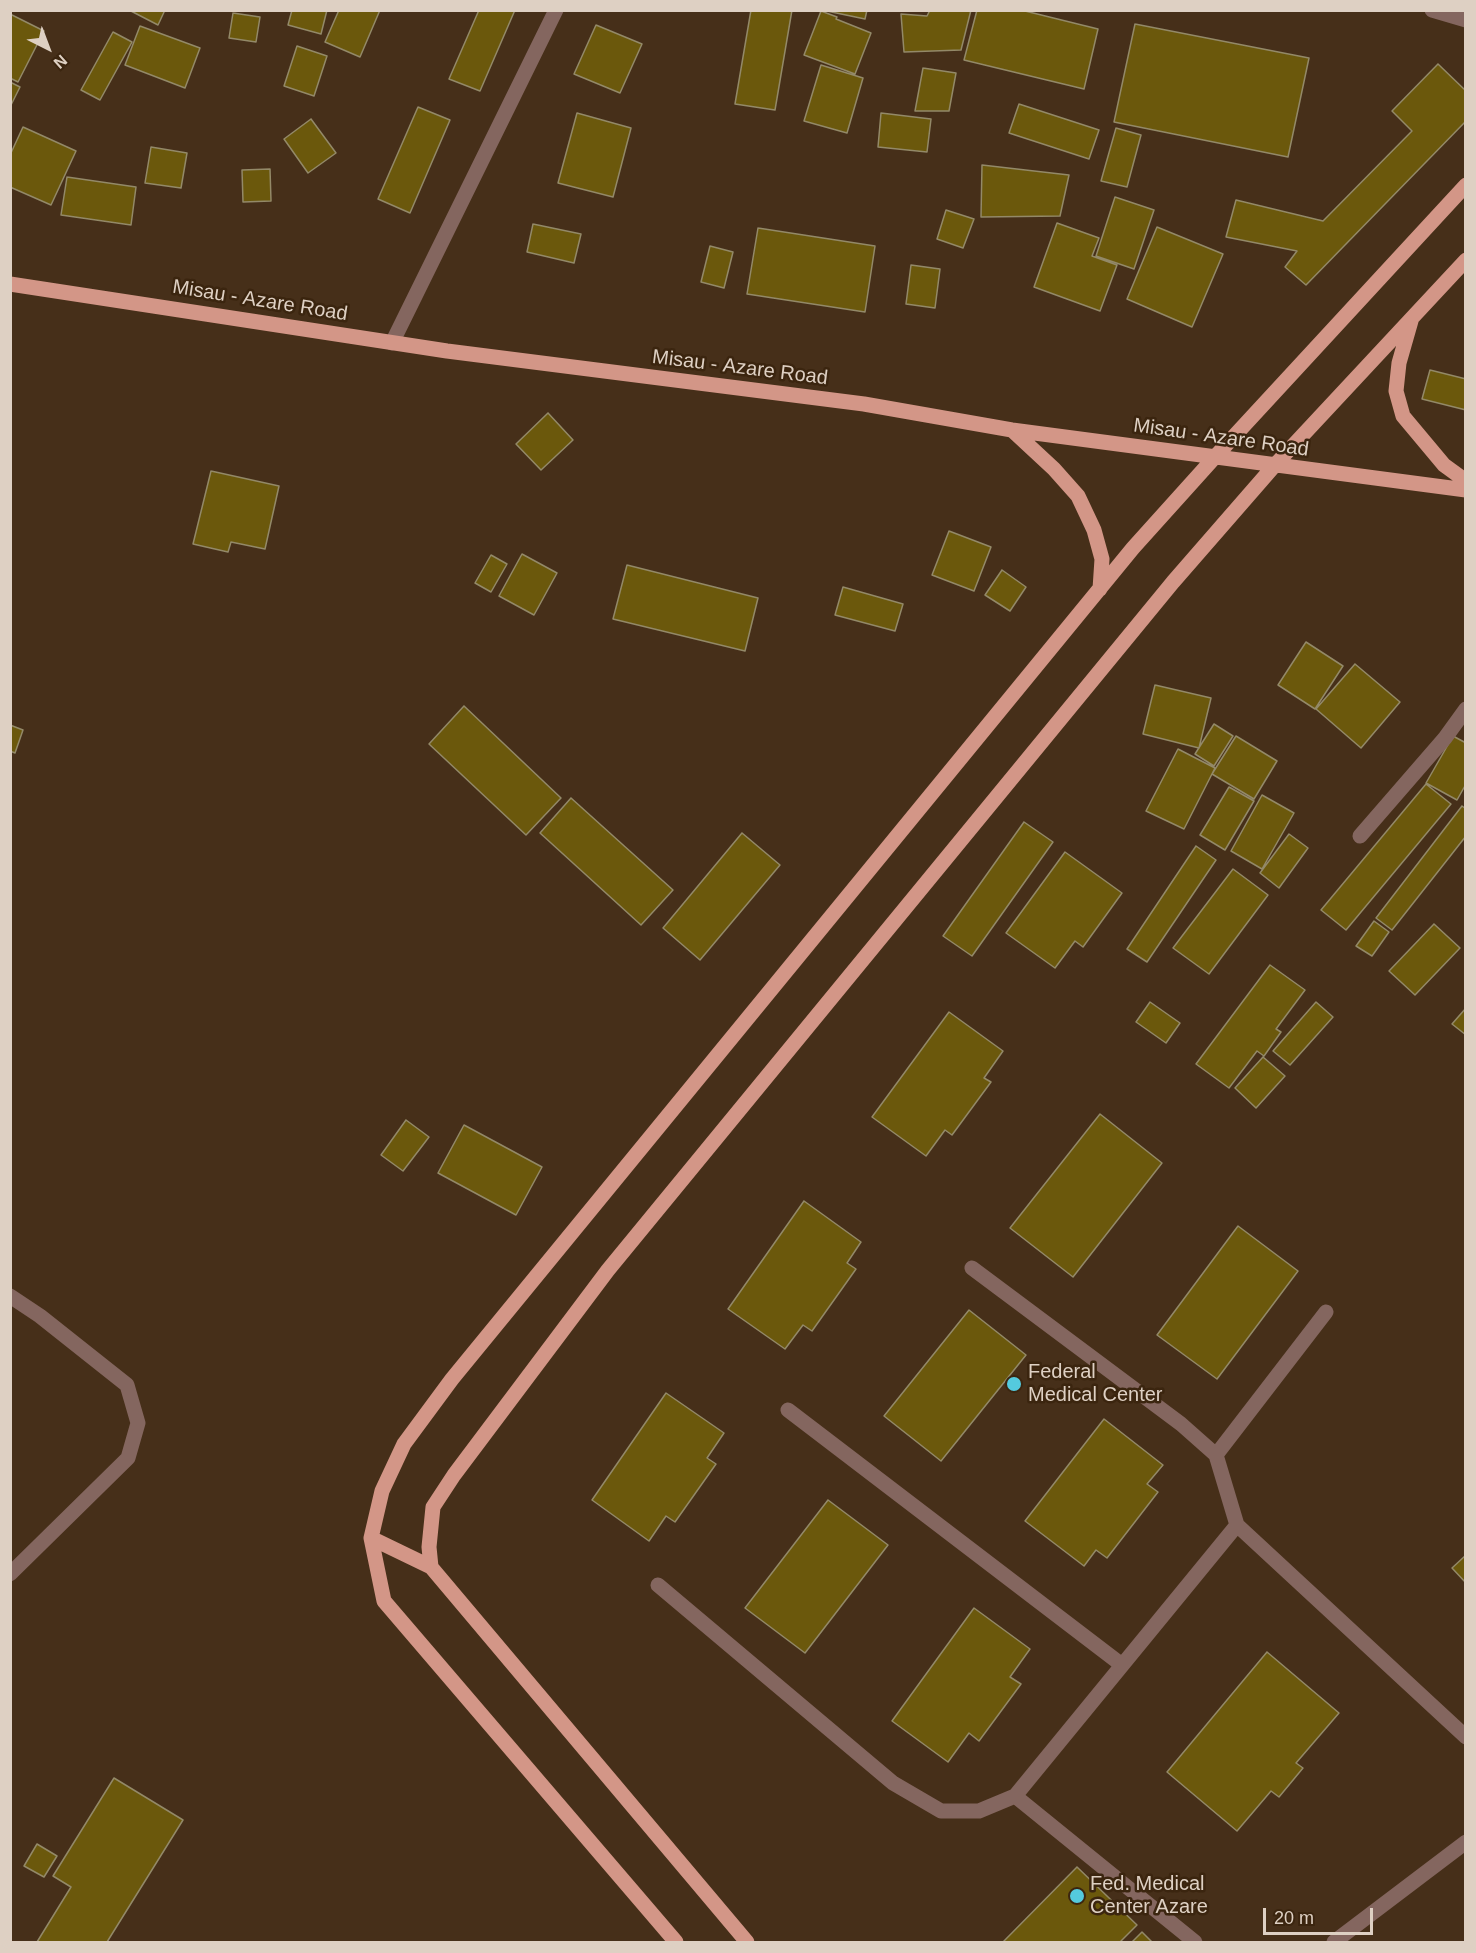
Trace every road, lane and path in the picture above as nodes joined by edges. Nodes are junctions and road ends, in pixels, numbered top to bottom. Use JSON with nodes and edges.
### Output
{"nodes":[{"id":1,"x":556,"y":10,"type":"edge"},
{"id":2,"x":1432,"y":10,"type":"edge"},
{"id":3,"x":1466,"y":20,"type":"edge"},
{"id":4,"x":1466,"y":185,"type":"edge"},
{"id":5,"x":1466,"y":260,"type":"edge"},
{"id":6,"x":10,"y":284,"type":"edge"},
{"id":7,"x":1412,"y":318,"type":"junction"},
{"id":8,"x":392,"y":343,"type":"junction"},
{"id":9,"x":1012,"y":430,"type":"junction"},
{"id":10,"x":1214,"y":458,"type":"junction"},
{"id":11,"x":1274,"y":466,"type":"junction"},
{"id":12,"x":1466,"y":481,"type":"edge"},
{"id":13,"x":1466,"y":490,"type":"edge"},
{"id":14,"x":1100,"y":589,"type":"junction"},
{"id":15,"x":1466,"y":709,"type":"edge"},
{"id":16,"x":1360,"y":836,"type":"dead end"},
{"id":17,"x":972,"y":1268,"type":"dead end"},
{"id":18,"x":10,"y":1296,"type":"edge"},
{"id":19,"x":1326,"y":1312,"type":"dead end"},
{"id":20,"x":788,"y":1410,"type":"dead end"},
{"id":21,"x":1216,"y":1455,"type":"junction"},
{"id":22,"x":1237,"y":1525,"type":"junction"},
{"id":23,"x":371,"y":1538,"type":"junction"},
{"id":24,"x":431,"y":1567,"type":"junction"},
{"id":25,"x":10,"y":1575,"type":"edge"},
{"id":26,"x":658,"y":1585,"type":"dead end"},
{"id":27,"x":1122,"y":1665,"type":"junction"},
{"id":28,"x":1466,"y":1737,"type":"edge"},
{"id":29,"x":1015,"y":1796,"type":"junction"},
{"id":30,"x":1466,"y":1842,"type":"edge"},
{"id":31,"x":676,"y":1942,"type":"edge"},
{"id":32,"x":747,"y":1942,"type":"edge"},
{"id":33,"x":1195,"y":1942,"type":"edge"},
{"id":34,"x":1334,"y":1942,"type":"edge"}],
"edges":[{"from":1,"to":8,"type":"street"},
{"from":2,"to":3,"type":"street"},
{"from":4,"to":10,"type":"main road"},
{"from":5,"to":7,"type":"main road"},
{"from":6,"to":8,"type":"main road","name":"Misau - Azare Road"},
{"from":7,"to":11,"type":"main road"},
{"from":7,"to":12,"type":"main road"},
{"from":8,"to":9,"type":"main road","name":"Misau - Azare Road"},
{"from":9,"to":10,"type":"main road","name":"Misau - Azare Road"},
{"from":9,"to":14,"type":"main road"},
{"from":10,"to":11,"type":"main road","name":"Misau - Azare Road"},
{"from":10,"to":14,"type":"main road"},
{"from":11,"to":13,"type":"main road","name":"Misau - Azare Road"},
{"from":11,"to":24,"type":"main road"},
{"from":14,"to":23,"type":"main road"},
{"from":15,"to":16,"type":"street"},
{"from":17,"to":21,"type":"street"},
{"from":18,"to":25,"type":"street"},
{"from":19,"to":21,"type":"street"},
{"from":20,"to":27,"type":"street"},
{"from":21,"to":22,"type":"street"},
{"from":22,"to":27,"type":"street"},
{"from":22,"to":28,"type":"street"},
{"from":23,"to":24,"type":"main road"},
{"from":23,"to":31,"type":"main road"},
{"from":24,"to":32,"type":"main road"},
{"from":26,"to":29,"type":"street"},
{"from":27,"to":29,"type":"street"},
{"from":29,"to":33,"type":"street"},
{"from":30,"to":34,"type":"street"}]}
